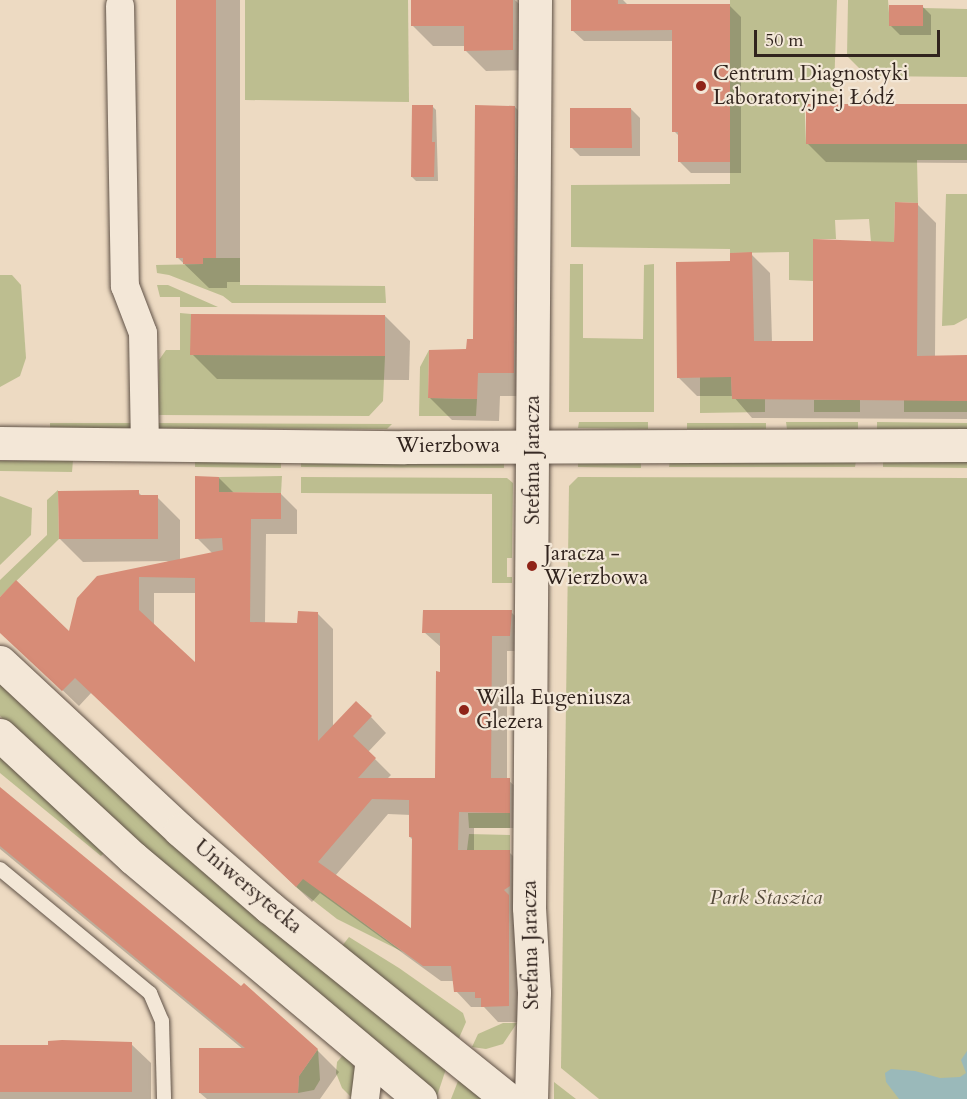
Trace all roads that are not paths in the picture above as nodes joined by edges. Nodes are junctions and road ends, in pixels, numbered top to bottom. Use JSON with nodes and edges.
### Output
{"nodes":[{"id":1,"x":535,"y":0,"type":"edge"},
{"id":2,"x":116,"y":2,"type":"edge"},
{"id":3,"x":0,"y":443,"type":"edge"},
{"id":4,"x":145,"y":445,"type":"junction"},
{"id":5,"x":533,"y":446,"type":"junction"},
{"id":6,"x":967,"y":446,"type":"edge"},
{"id":7,"x":0,"y":662,"type":"edge"},
{"id":8,"x":0,"y":735,"type":"edge"},
{"id":9,"x":0,"y":870,"type":"edge"},
{"id":10,"x":370,"y":1058,"type":"junction"},
{"id":11,"x":164,"y":1099,"type":"edge"},
{"id":12,"x":365,"y":1099,"type":"edge"},
{"id":13,"x":420,"y":1099,"type":"edge"},
{"id":14,"x":508,"y":1099,"type":"edge"},
{"id":15,"x":531,"y":1099,"type":"edge"}],
"edges":[{"from":1,"to":5,"type":"street","name":"Stefana Jaracza"},
{"from":2,"to":4,"type":"street"},
{"from":3,"to":4,"type":"street","name":"Wierzbowa"},
{"from":4,"to":5,"type":"street","name":"Wierzbowa"},
{"from":5,"to":6,"type":"street","name":"Wierzbowa"},
{"from":5,"to":15,"type":"street","name":"Stefana Jaracza"},
{"from":7,"to":14,"type":"street","name":"Uniwersytecka"},
{"from":8,"to":10,"type":"street"},
{"from":9,"to":11,"type":"lane"},
{"from":10,"to":12,"type":"street"},
{"from":10,"to":13,"type":"street"}]}
